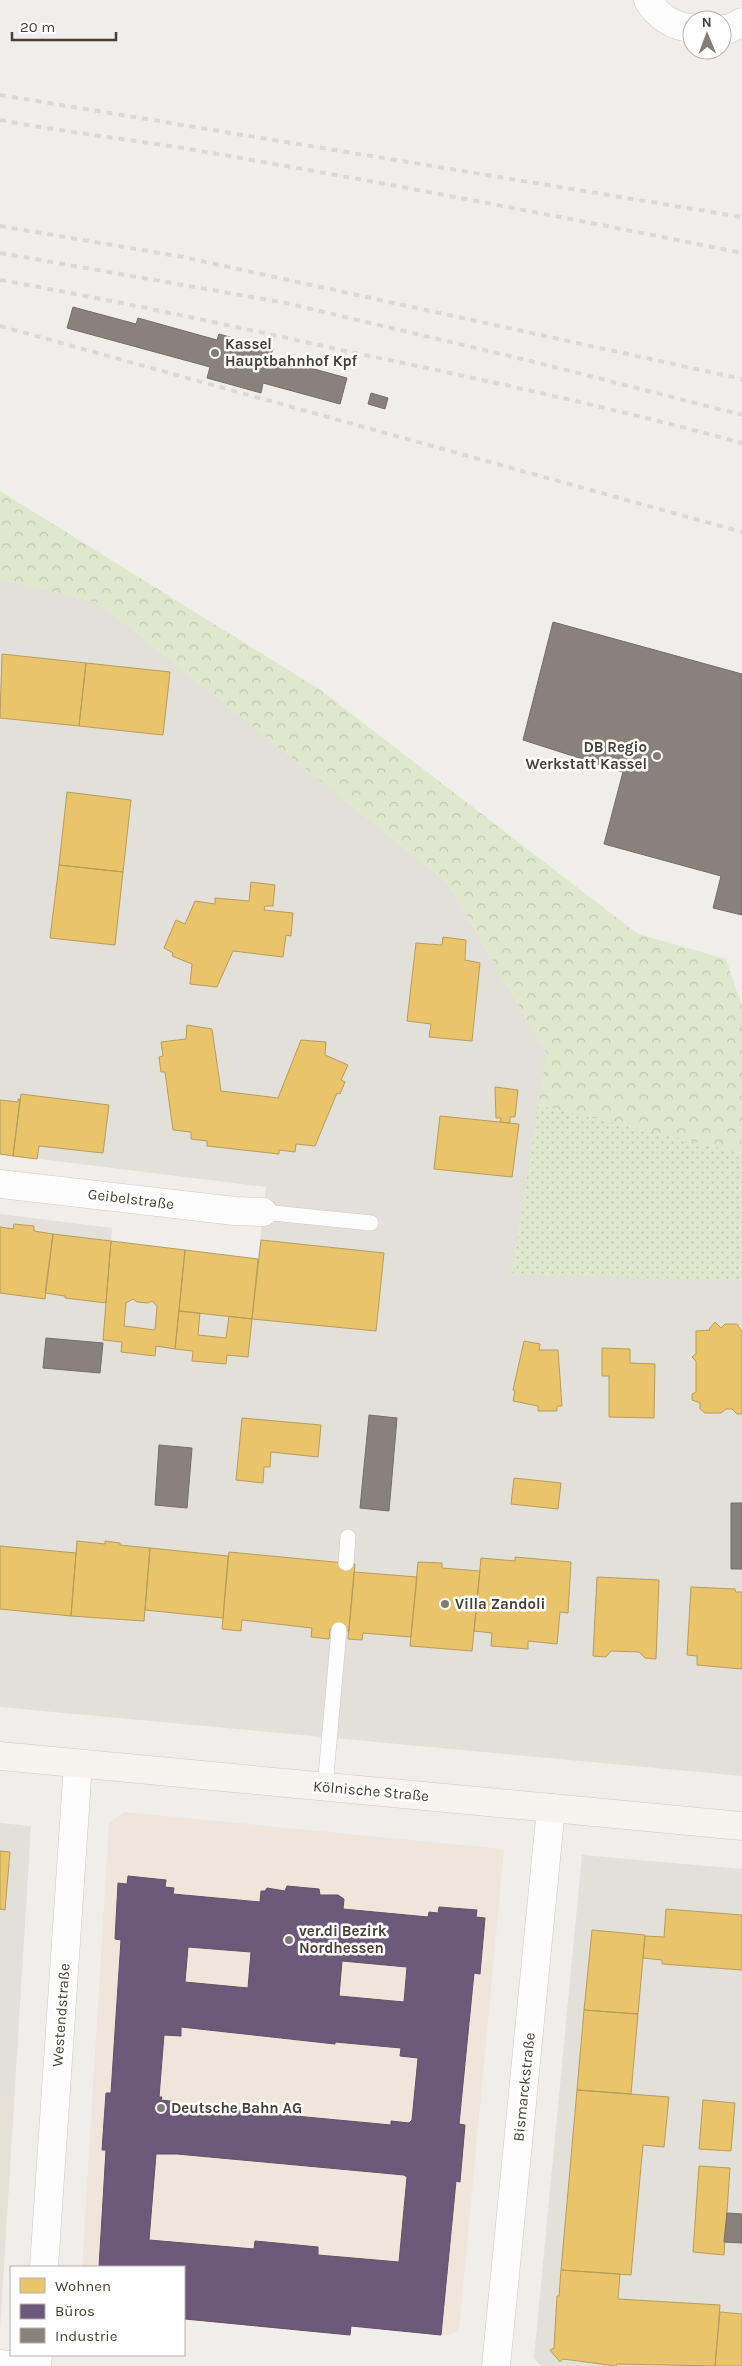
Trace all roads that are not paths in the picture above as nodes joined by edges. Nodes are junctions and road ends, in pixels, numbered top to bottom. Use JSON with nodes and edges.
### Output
{"nodes":[{"id":1,"x":648,"y":0,"type":"edge"},
{"id":2,"x":682,"y":25,"type":"edge"},
{"id":3,"x":0,"y":1184,"type":"edge"},
{"id":4,"x":263,"y":1212,"type":"joint"},
{"id":5,"x":371,"y":1224,"type":"dead end"},
{"id":6,"x":348,"y":1537,"type":"dead end"},
{"id":7,"x":346,"y":1563,"type":"dead end"},
{"id":8,"x":340,"y":1630,"type":"dead end"},
{"id":9,"x":0,"y":1756,"type":"edge"},
{"id":10,"x":78,"y":1764,"type":"junction"},
{"id":11,"x":325,"y":1787,"type":"junction"},
{"id":12,"x":551,"y":1808,"type":"junction"},
{"id":13,"x":742,"y":1826,"type":"edge"},
{"id":14,"x":44,"y":2266,"type":"edge"},
{"id":15,"x":0,"y":2364,"type":"edge"},
{"id":16,"x":18,"y":2366,"type":"edge"},
{"id":17,"x":496,"y":2366,"type":"edge"}],
"edges":[{"from":1,"to":2,"type":"street"},
{"from":3,"to":4,"type":"street","name":"Geibelstraße"},
{"from":4,"to":5,"type":"lane"},
{"from":6,"to":7,"type":"lane"},
{"from":8,"to":11,"type":"lane"},
{"from":9,"to":10,"type":"main road","name":"Kölnische Straße"},
{"from":10,"to":11,"type":"main road","name":"Kölnische Straße"},
{"from":10,"to":14,"type":"street","name":"Westendstraße"},
{"from":11,"to":12,"type":"main road","name":"Kölnische Straße"},
{"from":12,"to":13,"type":"main road","name":"Kölnische Straße"},
{"from":12,"to":17,"type":"street","name":"Bismarckstraße"},
{"from":15,"to":16,"type":"street"}]}
